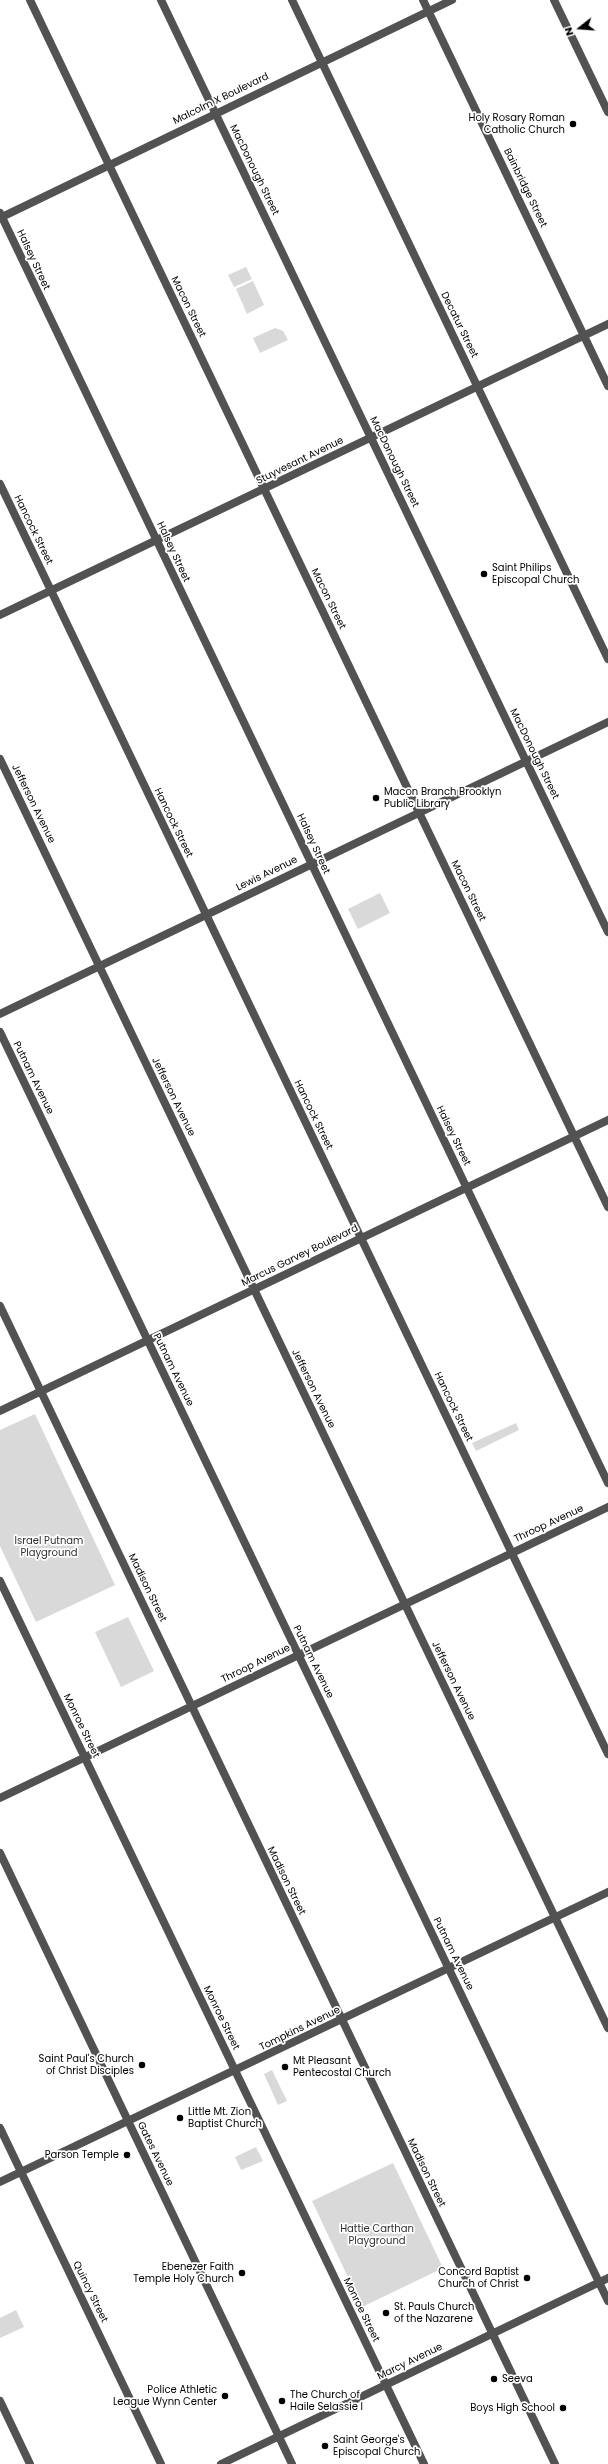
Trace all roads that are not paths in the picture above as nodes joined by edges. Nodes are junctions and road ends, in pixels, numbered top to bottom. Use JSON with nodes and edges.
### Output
{"nodes":[{"id":1,"x":30,"y":0,"type":"edge"},
{"id":2,"x":161,"y":0,"type":"edge"},
{"id":3,"x":292,"y":0,"type":"edge"},
{"id":4,"x":423,"y":0,"type":"edge"},
{"id":5,"x":452,"y":0,"type":"edge"},
{"id":6,"x":554,"y":0,"type":"edge"},
{"id":7,"x":429,"y":12,"type":"junction"},
{"id":8,"x":322,"y":62,"type":"junction"},
{"id":9,"x":608,"y":112,"type":"edge"},
{"id":10,"x":215,"y":113,"type":"junction"},
{"id":11,"x":109,"y":165,"type":"junction"},
{"id":12,"x":1,"y":216,"type":"edge"},
{"id":13,"x":608,"y":324,"type":"edge"},
{"id":14,"x":584,"y":336,"type":"junction"},
{"id":15,"x":478,"y":386,"type":"junction"},
{"id":16,"x":608,"y":386,"type":"edge"},
{"id":17,"x":371,"y":438,"type":"junction"},
{"id":18,"x":0,"y":484,"type":"edge"},
{"id":19,"x":264,"y":489,"type":"junction"},
{"id":20,"x":156,"y":540,"type":"junction"},
{"id":21,"x":51,"y":591,"type":"junction"},
{"id":22,"x":0,"y":615,"type":"edge"},
{"id":23,"x":608,"y":659,"type":"edge"},
{"id":24,"x":608,"y":722,"type":"edge"},
{"id":25,"x":0,"y":759,"type":"edge"},
{"id":26,"x":526,"y":761,"type":"junction"},
{"id":27,"x":419,"y":812,"type":"junction"},
{"id":28,"x":311,"y":864,"type":"junction"},
{"id":29,"x":206,"y":915,"type":"junction"},
{"id":30,"x":608,"y":932,"type":"edge"},
{"id":31,"x":99,"y":966,"type":"junction"},
{"id":32,"x":0,"y":1014,"type":"edge"},
{"id":33,"x":0,"y":1032,"type":"edge"},
{"id":34,"x":608,"y":1120,"type":"edge"},
{"id":35,"x":574,"y":1136,"type":"junction"},
{"id":36,"x":467,"y":1188,"type":"junction"},
{"id":37,"x":608,"y":1207,"type":"edge"},
{"id":38,"x":361,"y":1238,"type":"junction"},
{"id":39,"x":254,"y":1289,"type":"junction"},
{"id":40,"x":0,"y":1306,"type":"edge"},
{"id":41,"x":148,"y":1340,"type":"junction"},
{"id":42,"x":41,"y":1392,"type":"junction"},
{"id":43,"x":0,"y":1411,"type":"edge"},
{"id":44,"x":608,"y":1483,"type":"edge"},
{"id":45,"x":608,"y":1507,"type":"edge"},
{"id":46,"x":512,"y":1553,"type":"junction"},
{"id":47,"x":0,"y":1581,"type":"edge"},
{"id":48,"x":405,"y":1604,"type":"junction"},
{"id":49,"x":298,"y":1655,"type":"junction"},
{"id":50,"x":192,"y":1706,"type":"junction"},
{"id":51,"x":608,"y":1754,"type":"edge"},
{"id":52,"x":85,"y":1757,"type":"junction"},
{"id":53,"x":0,"y":1798,"type":"edge"},
{"id":54,"x":0,"y":1853,"type":"edge"},
{"id":55,"x":608,"y":1892,"type":"edge"},
{"id":56,"x":555,"y":1917,"type":"junction"},
{"id":57,"x":449,"y":1969,"type":"junction"},
{"id":58,"x":342,"y":2020,"type":"junction"},
{"id":59,"x":608,"y":2028,"type":"edge"},
{"id":60,"x":235,"y":2071,"type":"junction"},
{"id":61,"x":129,"y":2122,"type":"junction"},
{"id":62,"x":0,"y":2128,"type":"edge"},
{"id":63,"x":21,"y":2172,"type":"junction"},
{"id":64,"x":0,"y":2182,"type":"edge"},
{"id":65,"x":608,"y":2278,"type":"edge"},
{"id":66,"x":599,"y":2283,"type":"junction"},
{"id":67,"x":608,"y":2301,"type":"edge"},
{"id":68,"x":492,"y":2334,"type":"junction"},
{"id":69,"x":386,"y":2385,"type":"junction"},
{"id":70,"x":0,"y":2401,"type":"edge"},
{"id":71,"x":279,"y":2436,"type":"junction"},
{"id":72,"x":30,"y":2464,"type":"edge"},
{"id":73,"x":162,"y":2464,"type":"edge"},
{"id":74,"x":221,"y":2464,"type":"edge"},
{"id":75,"x":292,"y":2464,"type":"edge"},
{"id":76,"x":424,"y":2464,"type":"edge"},
{"id":77,"x":555,"y":2464,"type":"edge"}],
"edges":[{"from":1,"to":11,"type":"street","name":"Macon Street"},
{"from":2,"to":10,"type":"street","name":"MacDonough Street"},
{"from":3,"to":8,"type":"street","name":"Decatur Street"},
{"from":4,"to":7,"type":"street","name":"Bainbridge Street"},
{"from":5,"to":7,"type":"street","name":"Malcolm X Boulevard"},
{"from":6,"to":9,"type":"street"},
{"from":7,"to":8,"type":"street","name":"Malcolm X Boulevard"},
{"from":7,"to":14,"type":"street","name":"Bainbridge Street"},
{"from":8,"to":10,"type":"street","name":"Malcolm X Boulevard"},
{"from":8,"to":15,"type":"street","name":"Decatur Street"},
{"from":10,"to":11,"type":"street","name":"Malcolm X Boulevard"},
{"from":10,"to":17,"type":"street","name":"MacDonough Street"},
{"from":11,"to":12,"type":"street","name":"Malcolm X Boulevard"},
{"from":11,"to":19,"type":"street","name":"Macon Street"},
{"from":12,"to":20,"type":"street","name":"Halsey Street"},
{"from":13,"to":14,"type":"street","name":"Stuyvesant Avenue"},
{"from":14,"to":15,"type":"street","name":"Stuyvesant Avenue"},
{"from":14,"to":16,"type":"street","name":"Bainbridge Street"},
{"from":15,"to":17,"type":"street","name":"Stuyvesant Avenue"},
{"from":15,"to":23,"type":"street","name":"Decatur Street"},
{"from":17,"to":19,"type":"street","name":"Stuyvesant Avenue"},
{"from":17,"to":26,"type":"street","name":"MacDonough Street"},
{"from":18,"to":21,"type":"street","name":"Hancock Street"},
{"from":19,"to":20,"type":"street","name":"Stuyvesant Avenue"},
{"from":19,"to":27,"type":"street","name":"Macon Street"},
{"from":20,"to":21,"type":"street","name":"Stuyvesant Avenue"},
{"from":20,"to":28,"type":"street","name":"Halsey Street"},
{"from":21,"to":22,"type":"street","name":"Stuyvesant Avenue"},
{"from":21,"to":29,"type":"street","name":"Hancock Street"},
{"from":24,"to":26,"type":"street","name":"Lewis Avenue"},
{"from":25,"to":31,"type":"street","name":"Jefferson Avenue"},
{"from":26,"to":27,"type":"street","name":"Lewis Avenue"},
{"from":26,"to":30,"type":"street","name":"MacDonough Street"},
{"from":27,"to":28,"type":"street","name":"Lewis Avenue"},
{"from":27,"to":35,"type":"street","name":"Macon Street"},
{"from":28,"to":29,"type":"street","name":"Lewis Avenue"},
{"from":28,"to":36,"type":"street","name":"Halsey Street"},
{"from":29,"to":31,"type":"street","name":"Lewis Avenue"},
{"from":29,"to":38,"type":"street","name":"Hancock Street"},
{"from":31,"to":32,"type":"street","name":"Lewis Avenue"},
{"from":31,"to":39,"type":"street","name":"Jefferson Avenue"},
{"from":33,"to":41,"type":"street","name":"Putnam Avenue"},
{"from":34,"to":35,"type":"street","name":"Marcus Garvey Boulevard"},
{"from":35,"to":36,"type":"street","name":"Marcus Garvey Boulevard"},
{"from":35,"to":37,"type":"street","name":"Macon Street"},
{"from":36,"to":38,"type":"street","name":"Marcus Garvey Boulevard"},
{"from":36,"to":44,"type":"street","name":"Halsey Street"},
{"from":38,"to":39,"type":"street","name":"Marcus Garvey Boulevard"},
{"from":38,"to":46,"type":"street","name":"Hancock Street"},
{"from":39,"to":41,"type":"street","name":"Marcus Garvey Boulevard"},
{"from":39,"to":48,"type":"street","name":"Jefferson Avenue"},
{"from":40,"to":42,"type":"street","name":"Madison Street"},
{"from":41,"to":42,"type":"street","name":"Marcus Garvey Boulevard"},
{"from":41,"to":49,"type":"street","name":"Putnam Avenue"},
{"from":42,"to":43,"type":"street","name":"Marcus Garvey Boulevard"},
{"from":42,"to":50,"type":"street","name":"Madison Street"},
{"from":45,"to":46,"type":"street","name":"Throop Avenue"},
{"from":46,"to":48,"type":"street","name":"Throop Avenue"},
{"from":46,"to":51,"type":"street","name":"Hancock Street"},
{"from":47,"to":52,"type":"street","name":"Monroe Street"},
{"from":48,"to":49,"type":"street","name":"Throop Avenue"},
{"from":48,"to":56,"type":"street","name":"Jefferson Avenue"},
{"from":49,"to":50,"type":"street","name":"Throop Avenue"},
{"from":49,"to":57,"type":"street","name":"Putnam Avenue"},
{"from":50,"to":52,"type":"street","name":"Throop Avenue"},
{"from":50,"to":58,"type":"street","name":"Madison Street"},
{"from":52,"to":53,"type":"street","name":"Throop Avenue"},
{"from":52,"to":60,"type":"street","name":"Monroe Street"},
{"from":54,"to":61,"type":"street","name":"Gates Avenue"},
{"from":55,"to":56,"type":"street","name":"Tompkins Avenue"},
{"from":56,"to":57,"type":"street","name":"Tompkins Avenue"},
{"from":56,"to":59,"type":"street","name":"Jefferson Avenue"},
{"from":57,"to":58,"type":"street","name":"Tompkins Avenue"},
{"from":57,"to":66,"type":"street","name":"Putnam Avenue"},
{"from":58,"to":60,"type":"street","name":"Tompkins Avenue"},
{"from":58,"to":68,"type":"street","name":"Madison Street"},
{"from":60,"to":61,"type":"street","name":"Tompkins Avenue"},
{"from":60,"to":69,"type":"street","name":"Monroe Street"},
{"from":61,"to":63,"type":"street","name":"Tompkins Avenue"},
{"from":61,"to":71,"type":"street","name":"Gates Avenue"},
{"from":62,"to":63,"type":"street","name":"Quincy Street"},
{"from":63,"to":64,"type":"street","name":"Tompkins Avenue"},
{"from":63,"to":73,"type":"street","name":"Quincy Street"},
{"from":65,"to":66,"type":"street","name":"Marcy Avenue"},
{"from":66,"to":67,"type":"street","name":"Putnam Avenue"},
{"from":66,"to":68,"type":"street","name":"Marcy Avenue"},
{"from":68,"to":69,"type":"street","name":"Marcy Avenue"},
{"from":68,"to":77,"type":"street","name":"Madison Street"},
{"from":69,"to":71,"type":"street","name":"Marcy Avenue"},
{"from":69,"to":76,"type":"street","name":"Monroe Street"},
{"from":70,"to":72,"type":"street"},
{"from":71,"to":74,"type":"street","name":"Marcy Avenue"},
{"from":71,"to":75,"type":"street","name":"Gates Avenue"}]}
